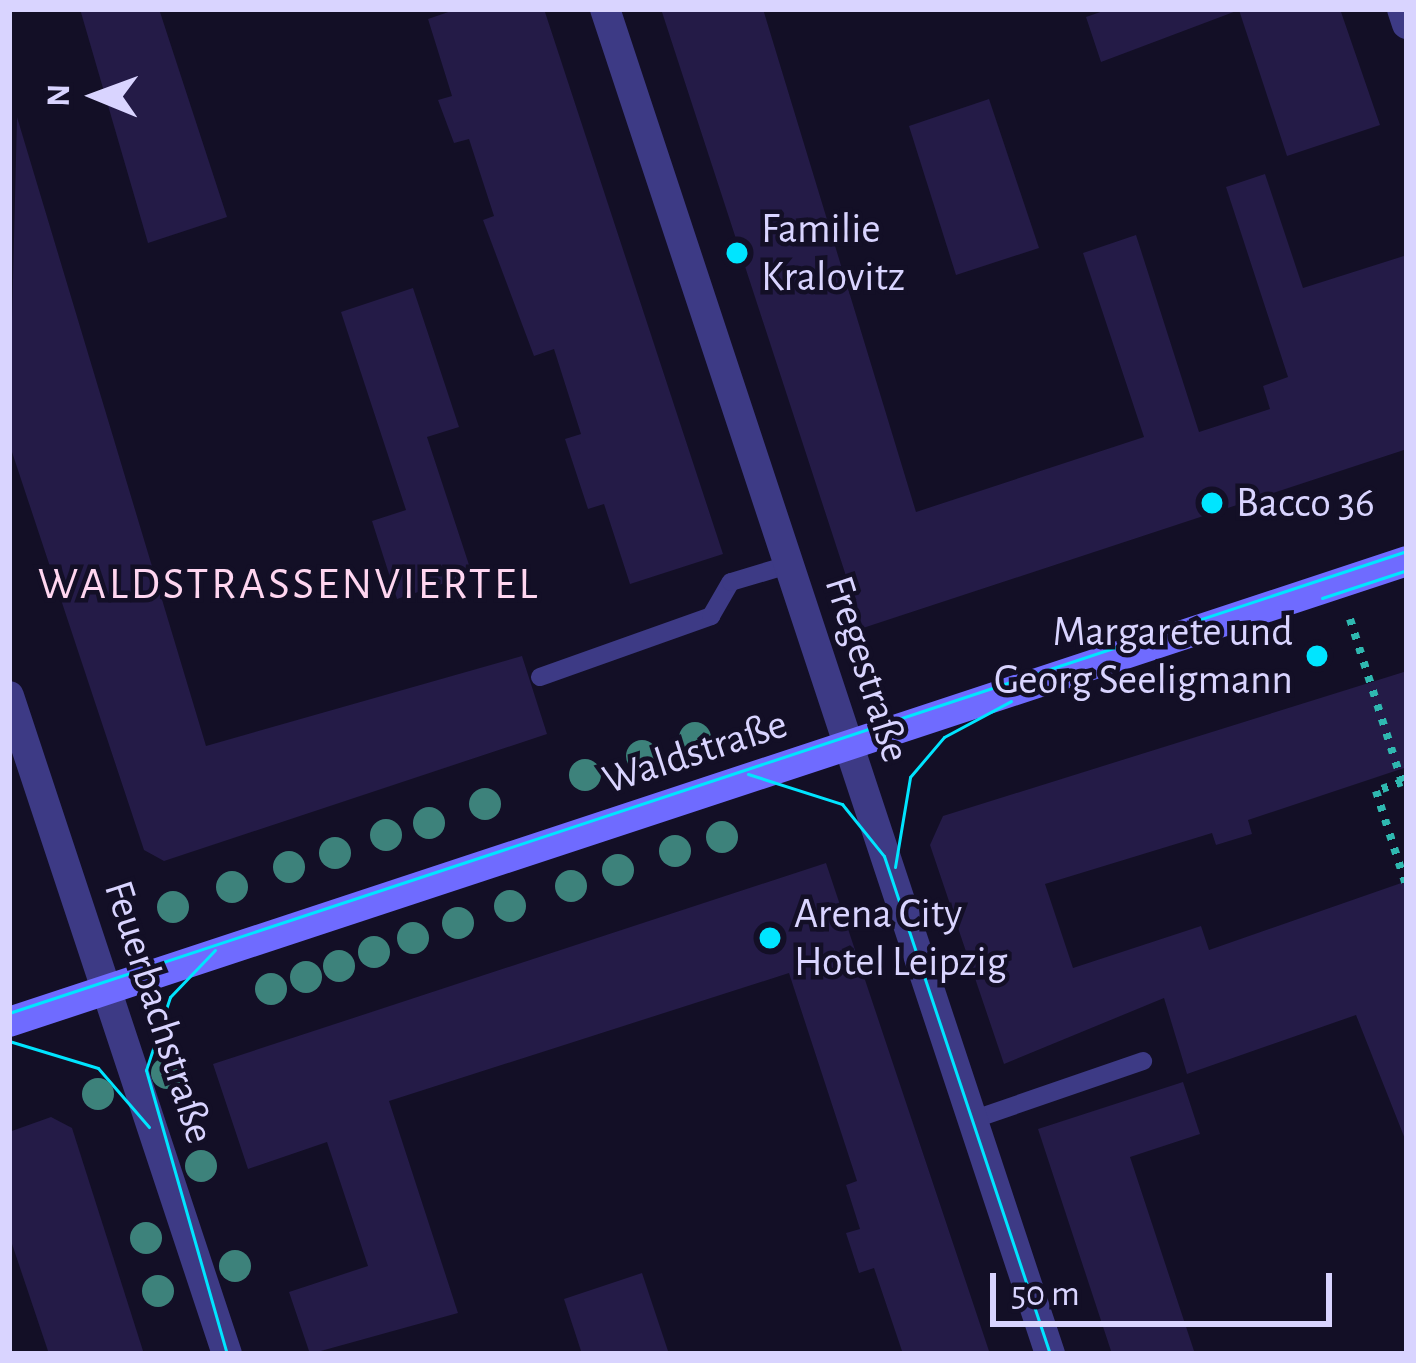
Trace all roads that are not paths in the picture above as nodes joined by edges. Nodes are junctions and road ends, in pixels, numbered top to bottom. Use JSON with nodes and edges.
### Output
{"nodes":[{"id":1,"x":605,"y":9,"type":"edge"},
{"id":2,"x":1402,"y":9,"type":"edge"},
{"id":3,"x":1407,"y":24,"type":"edge"},
{"id":4,"x":1407,"y":561,"type":"edge"},
{"id":5,"x":788,"y":565,"type":"junction"},
{"id":6,"x":540,"y":677,"type":"dead end"},
{"id":7,"x":9,"y":696,"type":"edge"},
{"id":8,"x":848,"y":746,"type":"junction"},
{"id":9,"x":108,"y":989,"type":"junction"},
{"id":10,"x":9,"y":1022,"type":"edge"},
{"id":11,"x":1143,"y":1061,"type":"dead end"},
{"id":12,"x":972,"y":1120,"type":"junction"},
{"id":13,"x":227,"y":1354,"type":"edge"},
{"id":14,"x":1049,"y":1354,"type":"edge"}],
"edges":[{"from":1,"to":5,"type":"street","name":"Fregestraße"},
{"from":2,"to":3,"type":"street"},
{"from":4,"to":8,"type":"main road","name":"Waldstraße"},
{"from":5,"to":6,"type":"lane"},
{"from":5,"to":8,"type":"street","name":"Fregestraße"},
{"from":7,"to":9,"type":"street","name":"Feuerbachstraße"},
{"from":8,"to":9,"type":"main road","name":"Waldstraße"},
{"from":8,"to":12,"type":"street","name":"Fregestraße"},
{"from":9,"to":10,"type":"main road","name":"Waldstraße"},
{"from":9,"to":13,"type":"street","name":"Feuerbachstraße"},
{"from":11,"to":12,"type":"lane"},
{"from":12,"to":14,"type":"street","name":"Fregestraße"}]}
